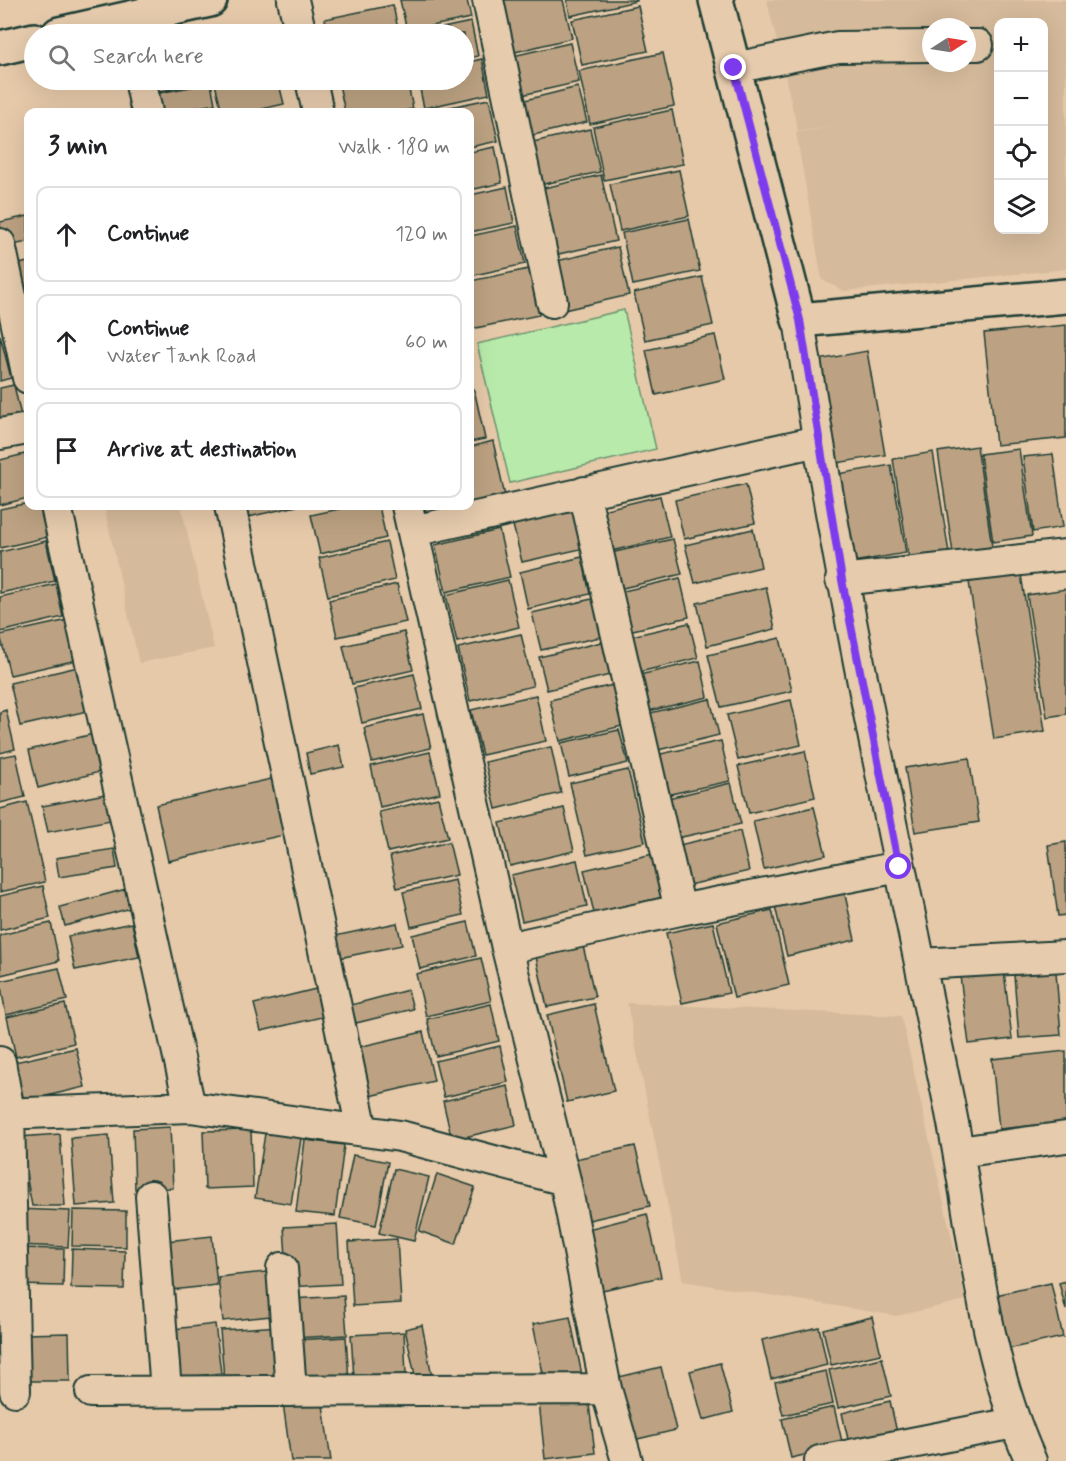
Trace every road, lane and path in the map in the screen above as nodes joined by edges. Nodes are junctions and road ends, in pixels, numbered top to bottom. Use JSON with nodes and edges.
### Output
{"nodes":[{"id":1,"x":210,"y":0,"type":"edge"},
{"id":2,"x":293,"y":0,"type":"edge"},
{"id":3,"x":488,"y":0,"type":"edge"},
{"id":4,"x":716,"y":0,"type":"edge"},
{"id":5,"x":127,"y":18,"type":"edge"},
{"id":6,"x":102,"y":24,"type":"edge"},
{"id":7,"x":299,"y":24,"type":"edge"},
{"id":8,"x":24,"y":42,"type":"edge"},
{"id":9,"x":922,"y":46,"type":"edge"},
{"id":10,"x":0,"y":48,"type":"edge"},
{"id":11,"x":734,"y":68,"type":"junction"},
{"id":12,"x":142,"y":90,"type":"edge"},
{"id":13,"x":313,"y":90,"type":"edge"},
{"id":14,"x":146,"y":108,"type":"edge"},
{"id":15,"x":317,"y":108,"type":"edge"},
{"id":16,"x":0,"y":244,"type":"edge"},
{"id":17,"x":1066,"y":296,"type":"edge"},
{"id":18,"x":552,"y":302,"type":"dead end"},
{"id":19,"x":800,"y":320,"type":"junction"},
{"id":20,"x":24,"y":359,"type":"edge"},
{"id":21,"x":24,"y":430,"type":"edge"},
{"id":22,"x":0,"y":434,"type":"edge"},
{"id":23,"x":818,"y":441,"type":"junction"},
{"id":24,"x":584,"y":492,"type":"junction"},
{"id":25,"x":474,"y":508,"type":"edge"},
{"id":26,"x":57,"y":510,"type":"edge"},
{"id":27,"x":231,"y":510,"type":"edge"},
{"id":28,"x":464,"y":510,"type":"edge"},
{"id":29,"x":410,"y":518,"type":"edge"},
{"id":30,"x":1066,"y":555,"type":"edge"},
{"id":31,"x":842,"y":580,"type":"junction"},
{"id":32,"x":899,"y":867,"type":"junction"},
{"id":33,"x":680,"y":910,"type":"junction"},
{"id":34,"x":507,"y":948,"type":"junction"},
{"id":35,"x":1066,"y":956,"type":"edge"},
{"id":36,"x":920,"y":964,"type":"junction"},
{"id":37,"x":0,"y":1062,"type":"edge"},
{"id":38,"x":190,"y":1107,"type":"junction"},
{"id":39,"x":5,"y":1113,"type":"edge"},
{"id":40,"x":362,"y":1130,"type":"junction"},
{"id":41,"x":1066,"y":1137,"type":"edge"},
{"id":42,"x":959,"y":1152,"type":"junction"},
{"id":43,"x":565,"y":1180,"type":"junction"},
{"id":44,"x":151,"y":1196,"type":"dead end"},
{"id":45,"x":282,"y":1268,"type":"dead end"},
{"id":46,"x":606,"y":1389,"type":"junction"},
{"id":47,"x":15,"y":1391,"type":"dead end"},
{"id":48,"x":166,"y":1391,"type":"junction"},
{"id":49,"x":291,"y":1391,"type":"junction"},
{"id":50,"x":91,"y":1392,"type":"dead end"},
{"id":51,"x":1014,"y":1423,"type":"junction"},
{"id":52,"x":934,"y":1450,"type":"edge"},
{"id":53,"x":627,"y":1461,"type":"edge"},
{"id":54,"x":820,"y":1461,"type":"edge"},
{"id":55,"x":1031,"y":1461,"type":"edge"}],
"edges":[{"from":1,"to":5,"type":"street"},
{"from":2,"to":7,"type":"street"},
{"from":3,"to":18,"type":"street"},
{"from":4,"to":11,"type":"street"},
{"from":5,"to":6,"type":"street"},
{"from":8,"to":10,"type":"street"},
{"from":9,"to":11,"type":"street"},
{"from":11,"to":19,"type":"street"},
{"from":12,"to":14,"type":"street"},
{"from":13,"to":15,"type":"street"},
{"from":16,"to":20,"type":"street"},
{"from":17,"to":19,"type":"street"},
{"from":19,"to":23,"type":"street"},
{"from":21,"to":22,"type":"street"},
{"from":23,"to":24,"type":"street"},
{"from":23,"to":31,"type":"street"},
{"from":24,"to":25,"type":"street"},
{"from":24,"to":33,"type":"street"},
{"from":26,"to":38,"type":"street"},
{"from":27,"to":40,"type":"street"},
{"from":28,"to":29,"type":"street"},
{"from":29,"to":34,"type":"street"},
{"from":30,"to":31,"type":"street"},
{"from":31,"to":32,"type":"street"},
{"from":32,"to":33,"type":"street"},
{"from":32,"to":36,"type":"street"},
{"from":33,"to":34,"type":"street"},
{"from":34,"to":43,"type":"street"},
{"from":35,"to":36,"type":"street"},
{"from":36,"to":42,"type":"street"},
{"from":37,"to":39,"type":"street"},
{"from":38,"to":39,"type":"street"},
{"from":38,"to":40,"type":"street"},
{"from":39,"to":47,"type":"street"},
{"from":40,"to":43,"type":"street"},
{"from":41,"to":42,"type":"street"},
{"from":42,"to":51,"type":"street"},
{"from":43,"to":46,"type":"street"},
{"from":44,"to":48,"type":"street"},
{"from":45,"to":49,"type":"street"},
{"from":46,"to":49,"type":"street"},
{"from":46,"to":53,"type":"street"},
{"from":48,"to":49,"type":"street"},
{"from":48,"to":50,"type":"street"},
{"from":51,"to":52,"type":"street"},
{"from":51,"to":55,"type":"street"},
{"from":52,"to":54,"type":"street"}]}
